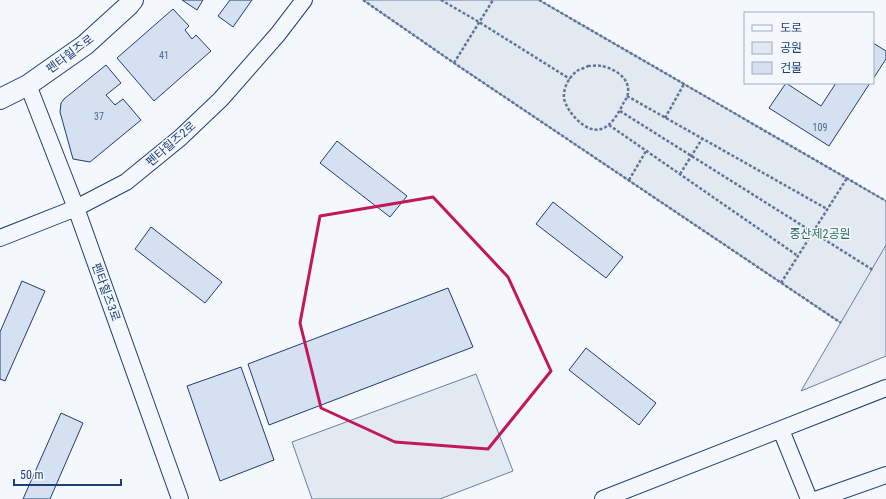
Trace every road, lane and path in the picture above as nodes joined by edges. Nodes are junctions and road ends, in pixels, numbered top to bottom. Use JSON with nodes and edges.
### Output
{"nodes":[{"id":1,"x":133,"y":0,"type":"edge"},
{"id":2,"x":304,"y":0,"type":"edge"},
{"id":3,"x":363,"y":0,"type":"edge"},
{"id":4,"x":441,"y":0,"type":"edge"},
{"id":5,"x":493,"y":0,"type":"edge"},
{"id":6,"x":539,"y":0,"type":"edge"},
{"id":7,"x":479,"y":22,"type":"junction"},
{"id":8,"x":454,"y":63,"type":"junction"},
{"id":9,"x":570,"y":79,"type":"junction"},
{"id":10,"x":684,"y":84,"type":"junction"},
{"id":11,"x":28,"y":85,"type":"junction"},
{"id":12,"x":627,"y":96,"type":"junction"},
{"id":13,"x":0,"y":99,"type":"edge"},
{"id":14,"x":620,"y":111,"type":"junction"},
{"id":15,"x":666,"y":118,"type":"junction"},
{"id":16,"x":609,"y":125,"type":"junction"},
{"id":17,"x":702,"y":139,"type":"junction"},
{"id":18,"x":646,"y":151,"type":"junction"},
{"id":19,"x":680,"y":174,"type":"junction"},
{"id":20,"x":846,"y":178,"type":"junction"},
{"id":21,"x":629,"y":180,"type":"junction"},
{"id":22,"x":886,"y":201,"type":"edge"},
{"id":23,"x":76,"y":208,"type":"junction"},
{"id":24,"x":827,"y":209,"type":"junction"},
{"id":25,"x":813,"y":232,"type":"junction"},
{"id":26,"x":0,"y":238,"type":"edge"},
{"id":27,"x":798,"y":256,"type":"junction"},
{"id":28,"x":873,"y":270,"type":"dead end"},
{"id":29,"x":781,"y":282,"type":"junction"},
{"id":30,"x":841,"y":323,"type":"dead end"},
{"id":31,"x":886,"y":388,"type":"edge"},
{"id":32,"x":780,"y":430,"type":"junction"},
{"id":33,"x":886,"y":475,"type":"edge"},
{"id":34,"x":180,"y":499,"type":"edge"},
{"id":35,"x":603,"y":499,"type":"edge"},
{"id":36,"x":810,"y":499,"type":"edge"},
{"id":37,"x":818,"y":499,"type":"edge"}],
"edges":[{"from":1,"to":11,"type":"main road","name":"펜타힐즈로"},
{"from":2,"to":23,"type":"street","name":"펜타힐즈2로"},
{"from":3,"to":8,"type":"path"},
{"from":4,"to":7,"type":"path"},
{"from":5,"to":7,"type":"path"},
{"from":6,"to":10,"type":"path"},
{"from":7,"to":8,"type":"path"},
{"from":7,"to":9,"type":"path"},
{"from":8,"to":21,"type":"path"},
{"from":9,"to":12,"type":"path"},
{"from":9,"to":16,"type":"path"},
{"from":10,"to":15,"type":"path"},
{"from":10,"to":20,"type":"path"},
{"from":11,"to":13,"type":"main road","name":"펜타힐즈로"},
{"from":11,"to":23,"type":"street","name":"펜타힐즈3로"},
{"from":12,"to":14,"type":"path"},
{"from":12,"to":15,"type":"path"},
{"from":14,"to":16,"type":"path"},
{"from":14,"to":25,"type":"path"},
{"from":15,"to":17,"type":"path"},
{"from":16,"to":18,"type":"path"},
{"from":17,"to":19,"type":"path"},
{"from":17,"to":24,"type":"path"},
{"from":18,"to":19,"type":"path"},
{"from":18,"to":21,"type":"path"},
{"from":19,"to":27,"type":"path"},
{"from":20,"to":22,"type":"path"},
{"from":20,"to":24,"type":"path"},
{"from":21,"to":29,"type":"path"},
{"from":23,"to":26,"type":"street","name":"펜타힐즈2로"},
{"from":23,"to":34,"type":"street","name":"펜타힐즈3로"},
{"from":24,"to":25,"type":"path"},
{"from":25,"to":27,"type":"path"},
{"from":25,"to":28,"type":"path"},
{"from":27,"to":29,"type":"path"},
{"from":29,"to":30,"type":"path"},
{"from":31,"to":32,"type":"street"},
{"from":32,"to":35,"type":"street"},
{"from":32,"to":36,"type":"street"},
{"from":33,"to":37,"type":"street"}]}
